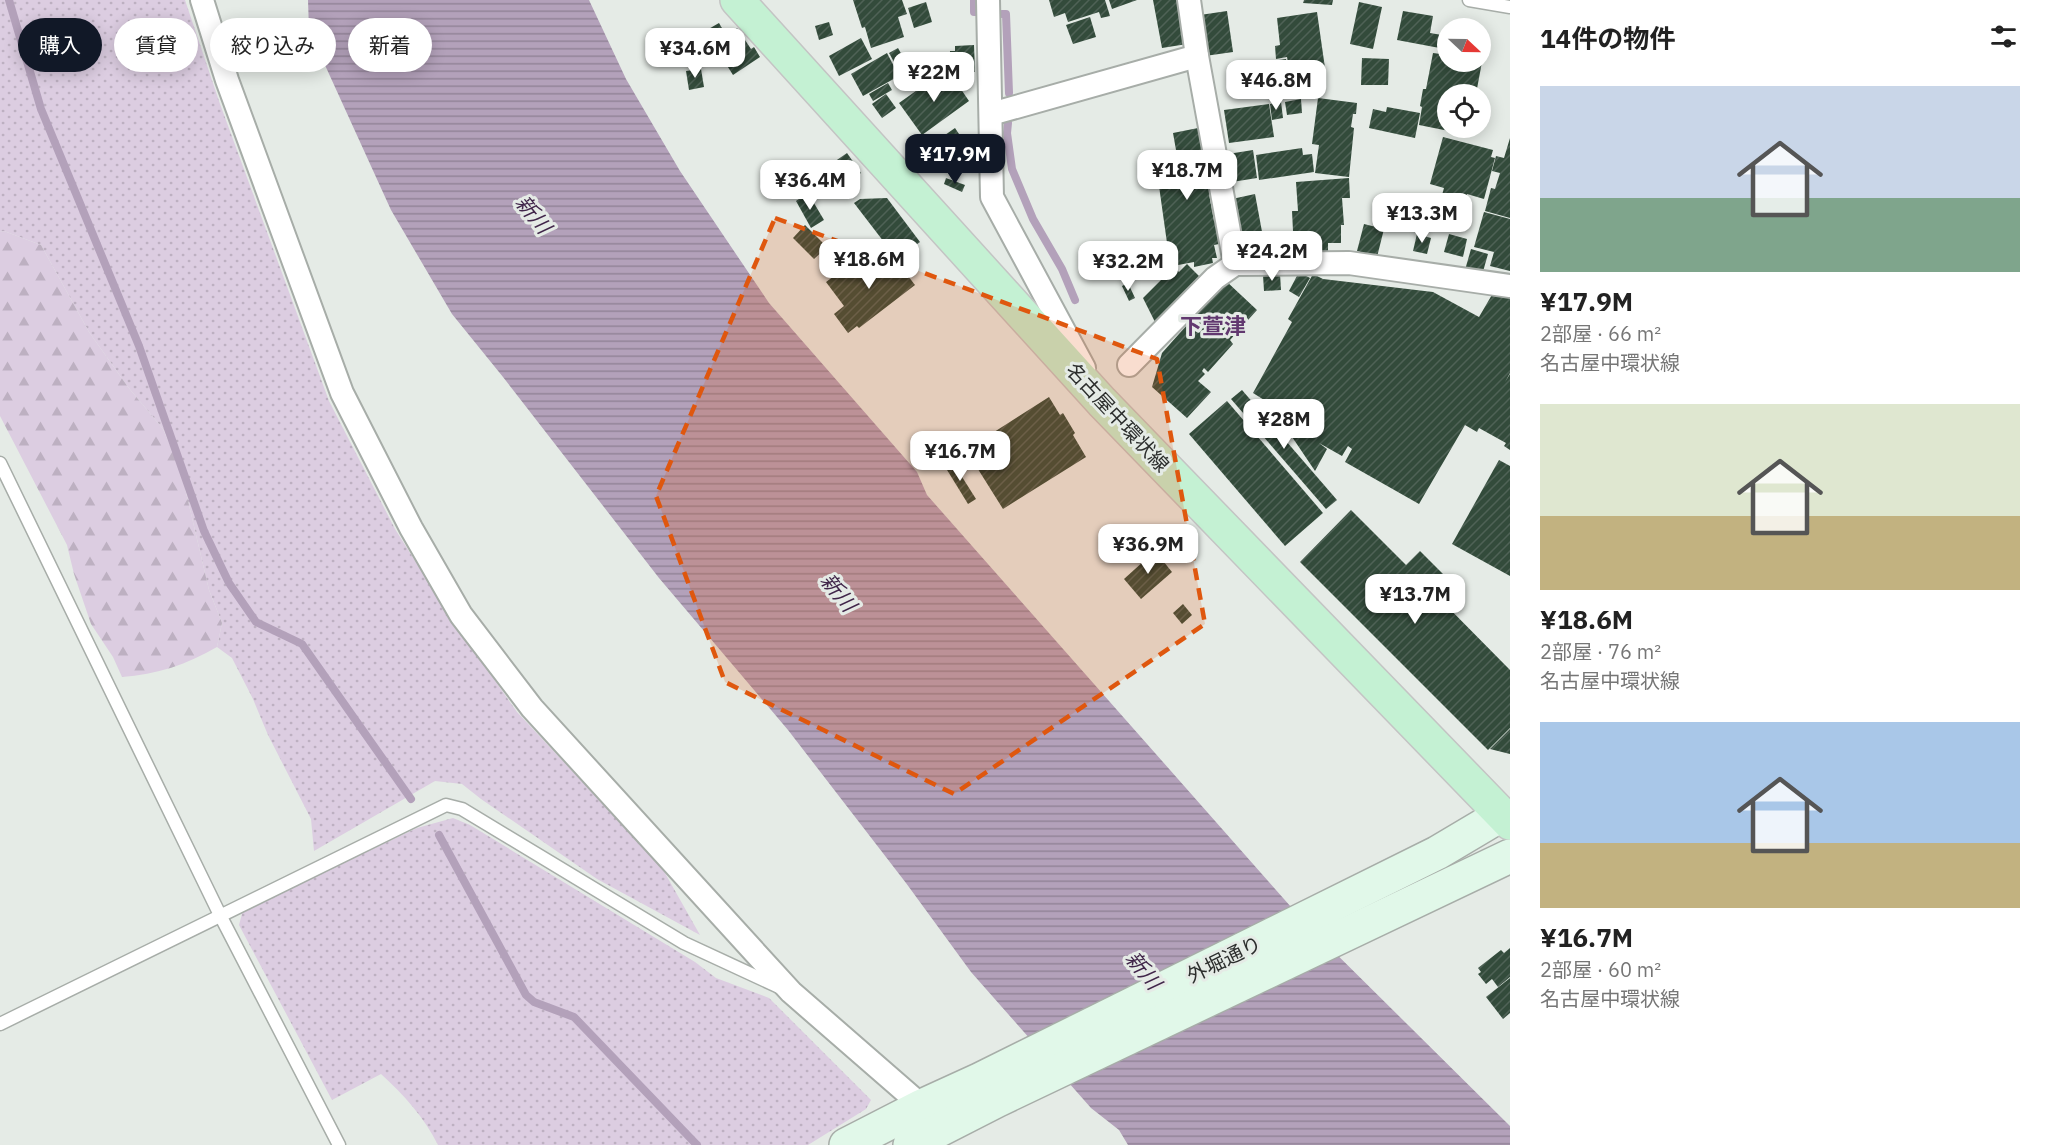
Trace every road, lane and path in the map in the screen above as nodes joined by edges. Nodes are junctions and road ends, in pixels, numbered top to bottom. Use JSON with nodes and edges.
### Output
{"nodes":[{"id":1,"x":202,"y":0,"type":"edge"},
{"id":2,"x":737,"y":0,"type":"edge"},
{"id":3,"x":988,"y":0,"type":"edge"},
{"id":4,"x":1189,"y":0,"type":"edge"},
{"id":5,"x":1469,"y":0,"type":"edge"},
{"id":6,"x":1510,"y":7,"type":"edge"},
{"id":7,"x":1197,"y":56,"type":"junction"},
{"id":8,"x":991,"y":114,"type":"junction"},
{"id":9,"x":1235,"y":264,"type":"junction"},
{"id":10,"x":1510,"y":286,"type":"edge"},
{"id":11,"x":1129,"y":365,"type":"dead end"},
{"id":12,"x":1102,"y":402,"type":"junction"},
{"id":13,"x":0,"y":463,"type":"edge"},
{"id":14,"x":1507,"y":816,"type":"edge"},
{"id":15,"x":1510,"y":856,"type":"edge"},
{"id":16,"x":220,"y":915,"type":"junction"},
{"id":17,"x":791,"y":992,"type":"junction"},
{"id":18,"x":0,"y":1024,"type":"edge"},
{"id":19,"x":989,"y":1090,"type":"junction"},
{"id":20,"x":922,"y":1106,"type":"junction"},
{"id":21,"x":960,"y":1134,"type":"edge"},
{"id":22,"x":860,"y":1138,"type":"edge"},
{"id":23,"x":339,"y":1145,"type":"edge"},
{"id":24,"x":910,"y":1145,"type":"edge"}],
"edges":[{"from":1,"to":17,"type":"street"},
{"from":2,"to":12,"type":"main road","name":"名古屋中環状線"},
{"from":3,"to":8,"type":"street"},
{"from":4,"to":7,"type":"street"},
{"from":5,"to":6,"type":"lane"},
{"from":7,"to":8,"type":"street"},
{"from":7,"to":9,"type":"street"},
{"from":8,"to":12,"type":"street"},
{"from":9,"to":10,"type":"street"},
{"from":9,"to":11,"type":"street"},
{"from":12,"to":14,"type":"main road","name":"名古屋中環状線"},
{"from":13,"to":16,"type":"lane"},
{"from":14,"to":19,"type":"main road","name":"外堀通り"},
{"from":15,"to":19,"type":"main road","name":"外堀通り"},
{"from":16,"to":17,"type":"lane"},
{"from":16,"to":18,"type":"lane"},
{"from":16,"to":23,"type":"lane"},
{"from":17,"to":20,"type":"street"},
{"from":19,"to":20,"type":"main road","name":"外堀通り"},
{"from":19,"to":21,"type":"main road","name":"外堀通り"},
{"from":20,"to":21,"type":"main road"},
{"from":20,"to":22,"type":"main road","name":"外堀通り"},
{"from":21,"to":24,"type":"main road","name":"外堀通り"}]}
